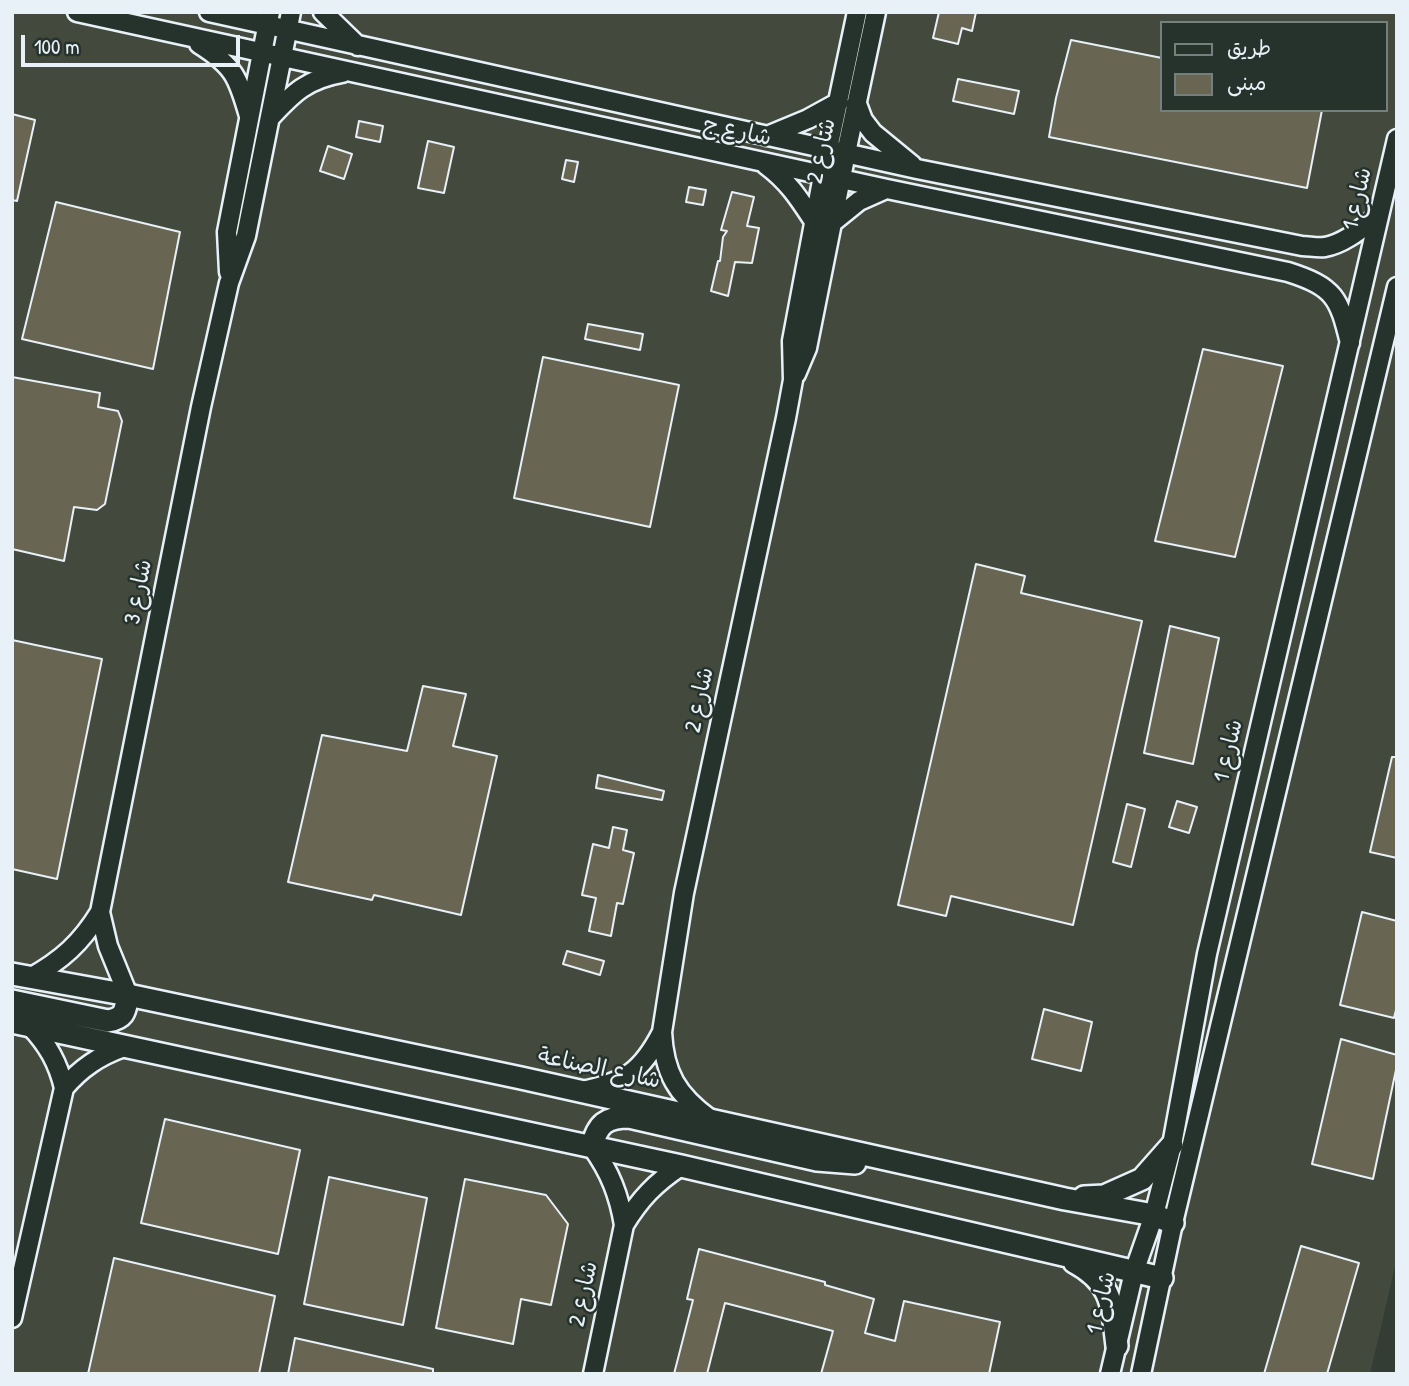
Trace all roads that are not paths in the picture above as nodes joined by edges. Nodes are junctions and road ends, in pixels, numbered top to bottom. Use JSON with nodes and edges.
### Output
{"nodes":[{"id":1,"x":77,"y":12,"type":"edge"},
{"id":2,"x":209,"y":12,"type":"edge"},
{"id":3,"x":291,"y":12,"type":"edge"},
{"id":4,"x":323,"y":12,"type":"edge"},
{"id":5,"x":857,"y":12,"type":"edge"},
{"id":6,"x":876,"y":12,"type":"edge"},
{"id":7,"x":269,"y":19,"type":"edge"},
{"id":8,"x":287,"y":30,"type":"junction"},
{"id":9,"x":191,"y":38,"type":"junction"},
{"id":10,"x":358,"y":46,"type":"junction"},
{"id":11,"x":263,"y":54,"type":"junction"},
{"id":12,"x":283,"y":58,"type":"junction"},
{"id":13,"x":345,"y":72,"type":"junction"},
{"id":14,"x":848,"y":103,"type":"junction"},
{"id":15,"x":270,"y":118,"type":"junction"},
{"id":16,"x":250,"y":119,"type":"junction"},
{"id":17,"x":767,"y":136,"type":"junction"},
{"id":18,"x":1397,"y":139,"type":"edge"},
{"id":19,"x":837,"y":151,"type":"junction"},
{"id":20,"x":762,"y":162,"type":"junction"},
{"id":21,"x":917,"y":169,"type":"junction"},
{"id":22,"x":833,"y":178,"type":"junction"},
{"id":23,"x":887,"y":189,"type":"junction"},
{"id":24,"x":1379,"y":215,"type":"junction"},
{"id":25,"x":824,"y":223,"type":"junction"},
{"id":26,"x":229,"y":283,"type":"junction"},
{"id":27,"x":1397,"y":287,"type":"edge"},
{"id":28,"x":1350,"y":343,"type":"junction"},
{"id":29,"x":100,"y":912,"type":"junction"},
{"id":30,"x":21,"y":976,"type":"edge"},
{"id":31,"x":128,"y":995,"type":"junction"},
{"id":32,"x":12,"y":1001,"type":"edge"},
{"id":33,"x":21,"y":1024,"type":"edge"},
{"id":34,"x":662,"y":1032,"type":"junction"},
{"id":35,"x":124,"y":1046,"type":"junction"},
{"id":36,"x":64,"y":1088,"type":"junction"},
{"id":37,"x":580,"y":1092,"type":"junction"},
{"id":38,"x":710,"y":1119,"type":"junction"},
{"id":39,"x":1172,"y":1145,"type":"junction"},
{"id":40,"x":592,"y":1147,"type":"junction"},
{"id":41,"x":903,"y":1163,"type":"junction"},
{"id":42,"x":681,"y":1166,"type":"junction"},
{"id":43,"x":1065,"y":1199,"type":"junction"},
{"id":44,"x":1164,"y":1219,"type":"junction"},
{"id":45,"x":624,"y":1225,"type":"junction"},
{"id":46,"x":1063,"y":1256,"type":"junction"},
{"id":47,"x":1134,"y":1272,"type":"junction"},
{"id":48,"x":1161,"y":1278,"type":"junction"},
{"id":49,"x":12,"y":1318,"type":"edge"},
{"id":50,"x":1117,"y":1346,"type":"junction"},
{"id":51,"x":593,"y":1374,"type":"edge"},
{"id":52,"x":1110,"y":1374,"type":"edge"},
{"id":53,"x":1141,"y":1374,"type":"edge"}],
"edges":[{"from":1,"to":9,"type":"street","name":"شارع ج"},
{"from":2,"to":7,"type":"street","name":"شارع ج"},
{"from":3,"to":8,"type":"street","name":"شارع 3"},
{"from":4,"to":10,"type":"street"},
{"from":5,"to":14,"type":"street","name":"شارع 2"},
{"from":6,"to":14,"type":"street","name":"شارع 2"},
{"from":7,"to":8,"type":"street","name":"شارع ج"},
{"from":7,"to":11,"type":"street","name":"شارع 3"},
{"from":8,"to":10,"type":"street","name":"شارع ج"},
{"from":8,"to":12,"type":"street","name":"شارع 3"},
{"from":9,"to":11,"type":"street","name":"شارع ج"},
{"from":9,"to":16,"type":"street"},
{"from":10,"to":17,"type":"street","name":"شارع ج"},
{"from":11,"to":12,"type":"street","name":"شارع ج"},
{"from":11,"to":16,"type":"street","name":"شارع 3"},
{"from":12,"to":13,"type":"street","name":"شارع ج"},
{"from":12,"to":15,"type":"street","name":"شارع 3"},
{"from":13,"to":15,"type":"street"},
{"from":13,"to":20,"type":"street","name":"شارع ج"},
{"from":14,"to":17,"type":"street"},
{"from":14,"to":19,"type":"street","name":"شارع 2"},
{"from":14,"to":21,"type":"street"},
{"from":15,"to":26,"type":"street","name":"شارع 3"},
{"from":16,"to":26,"type":"street","name":"شارع 3"},
{"from":17,"to":19,"type":"street","name":"شارع ج"},
{"from":18,"to":24,"type":"street","name":"شارع 1"},
{"from":19,"to":21,"type":"street","name":"شارع ج"},
{"from":19,"to":22,"type":"street","name":"شارع 2"},
{"from":20,"to":22,"type":"street","name":"شارع ج"},
{"from":20,"to":25,"type":"street"},
{"from":21,"to":24,"type":"street","name":"شارع ج"},
{"from":22,"to":23,"type":"street","name":"شارع ج"},
{"from":22,"to":25,"type":"street","name":"شارع 2"},
{"from":23,"to":25,"type":"street"},
{"from":23,"to":28,"type":"street","name":"شارع ج"},
{"from":24,"to":28,"type":"street","name":"شارع 1"},
{"from":25,"to":34,"type":"street","name":"شارع 2"},
{"from":26,"to":29,"type":"street","name":"شارع 3"},
{"from":27,"to":44,"type":"street","name":"شارع 1"},
{"from":28,"to":39,"type":"street","name":"شارع 1"},
{"from":29,"to":30,"type":"street","name":"شارع 3"},
{"from":29,"to":31,"type":"street","name":"شارع 3"},
{"from":30,"to":31,"type":"street","name":"شارع الصناعة"},
{"from":31,"to":32,"type":"street"},
{"from":31,"to":37,"type":"street","name":"شارع الصناعة"},
{"from":33,"to":35,"type":"street"},
{"from":33,"to":36,"type":"street"},
{"from":34,"to":37,"type":"street","name":"شارع 2"},
{"from":34,"to":38,"type":"street","name":"شارع 2"},
{"from":35,"to":36,"type":"street"},
{"from":35,"to":40,"type":"street"},
{"from":36,"to":49,"type":"street"},
{"from":37,"to":38,"type":"street","name":"شارع الصناعة"},
{"from":38,"to":41,"type":"street","name":"شارع الصناعة"},
{"from":39,"to":43,"type":"street"},
{"from":39,"to":44,"type":"street","name":"شارع 1"},
{"from":40,"to":41,"type":"street"},
{"from":40,"to":42,"type":"street"},
{"from":40,"to":45,"type":"street","name":"شارع 2"},
{"from":41,"to":43,"type":"street","name":"شارع الصناعة"},
{"from":42,"to":45,"type":"street","name":"شارع 2"},
{"from":42,"to":46,"type":"street"},
{"from":43,"to":44,"type":"street","name":"شارع الصناعة"},
{"from":44,"to":47,"type":"street","name":"شارع 1"},
{"from":44,"to":48,"type":"street","name":"شارع 1"},
{"from":45,"to":51,"type":"street","name":"شارع 2"},
{"from":46,"to":47,"type":"street"},
{"from":46,"to":50,"type":"street"},
{"from":47,"to":48,"type":"street"},
{"from":47,"to":50,"type":"street","name":"شارع 1"},
{"from":48,"to":53,"type":"street","name":"شارع 1"},
{"from":50,"to":52,"type":"street","name":"شارع 1"}]}
